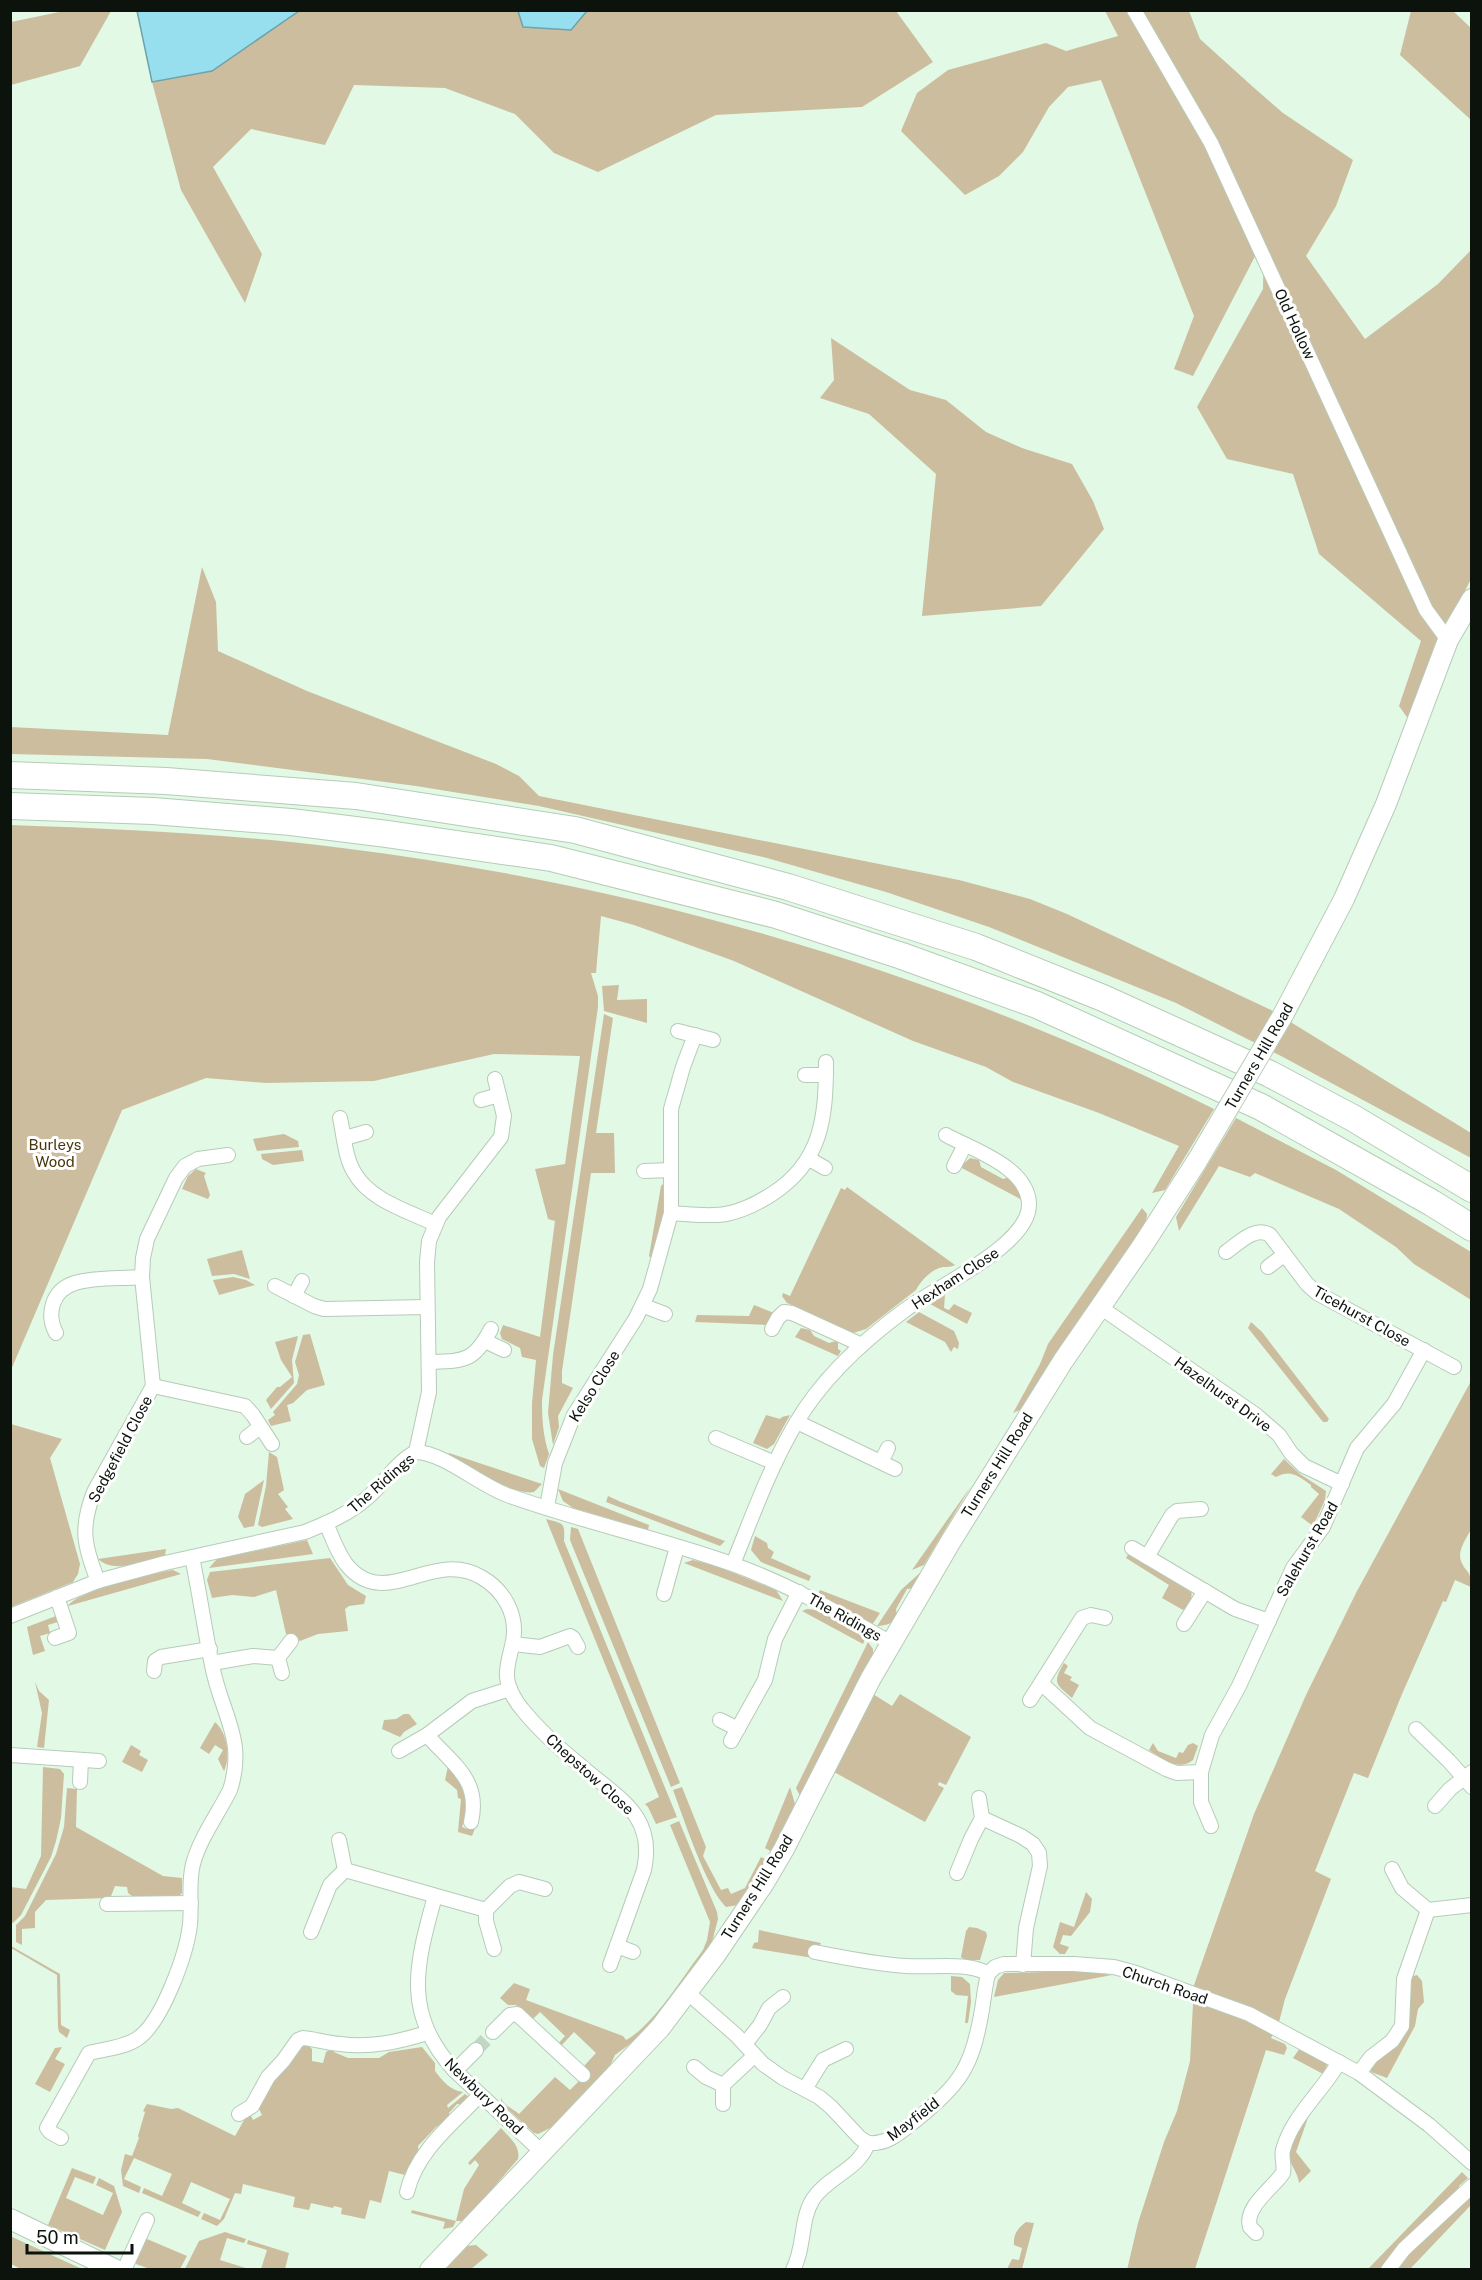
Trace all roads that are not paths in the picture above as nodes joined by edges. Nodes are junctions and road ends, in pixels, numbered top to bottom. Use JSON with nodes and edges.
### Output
{"nodes":[{"id":1,"x":1134,"y":10,"type":"edge"},
{"id":2,"x":1472,"y":599,"type":"edge"},
{"id":3,"x":1448,"y":640,"type":"junction"},
{"id":4,"x":10,"y":775,"type":"edge"},
{"id":5,"x":10,"y":806,"type":"edge"},
{"id":6,"x":678,"y":1031,"type":"dead end"},
{"id":7,"x":695,"y":1035,"type":"junction"},
{"id":8,"x":713,"y":1040,"type":"dead end"},
{"id":9,"x":805,"y":1075,"type":"dead end"},
{"id":10,"x":495,"y":1078,"type":"dead end"},
{"id":11,"x":499,"y":1095,"type":"junction"},
{"id":12,"x":481,"y":1100,"type":"dead end"},
{"id":13,"x":340,"y":1119,"type":"dead end"},
{"id":14,"x":366,"y":1132,"type":"dead end"},
{"id":15,"x":946,"y":1135,"type":"dead end"},
{"id":16,"x":345,"y":1138,"type":"junction"},
{"id":17,"x":965,"y":1145,"type":"junction"},
{"id":18,"x":228,"y":1155,"type":"dead end"},
{"id":19,"x":809,"y":1159,"type":"junction"},
{"id":20,"x":954,"y":1166,"type":"dead end"},
{"id":21,"x":825,"y":1168,"type":"dead end"},
{"id":22,"x":671,"y":1170,"type":"junction"},
{"id":23,"x":644,"y":1171,"type":"dead end"},
{"id":24,"x":1472,"y":1189,"type":"edge"},
{"id":25,"x":671,"y":1213,"type":"junction"},
{"id":26,"x":435,"y":1224,"type":"junction"},
{"id":27,"x":1472,"y":1228,"type":"edge"},
{"id":28,"x":1226,"y":1252,"type":"dead end"},
{"id":29,"x":1284,"y":1255,"type":"junction"},
{"id":30,"x":1268,"y":1267,"type":"dead end"},
{"id":31,"x":142,"y":1277,"type":"junction"},
{"id":32,"x":302,"y":1281,"type":"dead end"},
{"id":33,"x":275,"y":1286,"type":"dead end"},
{"id":34,"x":294,"y":1296,"type":"junction"},
{"id":35,"x":644,"y":1305,"type":"junction"},
{"id":36,"x":1100,"y":1306,"type":"junction"},
{"id":37,"x":427,"y":1307,"type":"junction"},
{"id":38,"x":665,"y":1314,"type":"dead end"},
{"id":39,"x":772,"y":1329,"type":"dead end"},
{"id":40,"x":56,"y":1334,"type":"dead end"},
{"id":41,"x":862,"y":1345,"type":"junction"},
{"id":42,"x":504,"y":1350,"type":"dead end"},
{"id":43,"x":1424,"y":1350,"type":"junction"},
{"id":44,"x":429,"y":1362,"type":"junction"},
{"id":45,"x":1454,"y":1367,"type":"dead end"},
{"id":46,"x":153,"y":1386,"type":"junction"},
{"id":47,"x":797,"y":1422,"type":"junction"},
{"id":48,"x":260,"y":1427,"type":"junction"},
{"id":49,"x":247,"y":1437,"type":"dead end"},
{"id":50,"x":716,"y":1438,"type":"dead end"},
{"id":51,"x":272,"y":1444,"type":"dead end"},
{"id":52,"x":888,"y":1448,"type":"dead end"},
{"id":53,"x":416,"y":1452,"type":"junction"},
{"id":54,"x":881,"y":1462,"type":"junction"},
{"id":55,"x":775,"y":1463,"type":"junction"},
{"id":56,"x":895,"y":1469,"type":"dead end"},
{"id":57,"x":1342,"y":1484,"type":"junction"},
{"id":58,"x":547,"y":1507,"type":"junction"},
{"id":59,"x":1201,"y":1509,"type":"dead end"},
{"id":60,"x":326,"y":1523,"type":"junction"},
{"id":61,"x":677,"y":1547,"type":"junction"},
{"id":62,"x":1132,"y":1548,"type":"dead end"},
{"id":63,"x":192,"y":1557,"type":"junction"},
{"id":64,"x":1148,"y":1557,"type":"junction"},
{"id":65,"x":733,"y":1564,"type":"junction"},
{"id":66,"x":98,"y":1581,"type":"junction"},
{"id":67,"x":1205,"y":1591,"type":"junction"},
{"id":68,"x":799,"y":1592,"type":"junction"},
{"id":69,"x":664,"y":1594,"type":"dead end"},
{"id":70,"x":57,"y":1598,"type":"junction"},
{"id":71,"x":10,"y":1616,"type":"edge"},
{"id":72,"x":1105,"y":1618,"type":"dead end"},
{"id":73,"x":1269,"y":1621,"type":"junction"},
{"id":74,"x":1184,"y":1624,"type":"dead end"},
{"id":75,"x":55,"y":1638,"type":"dead end"},
{"id":76,"x":291,"y":1641,"type":"dead end"},
{"id":77,"x":891,"y":1643,"type":"junction"},
{"id":78,"x":513,"y":1644,"type":"junction"},
{"id":79,"x":578,"y":1647,"type":"dead end"},
{"id":80,"x":210,"y":1648,"type":"junction"},
{"id":81,"x":278,"y":1658,"type":"junction"},
{"id":82,"x":212,"y":1663,"type":"junction"},
{"id":83,"x":154,"y":1671,"type":"dead end"},
{"id":84,"x":282,"y":1673,"type":"dead end"},
{"id":85,"x":1041,"y":1683,"type":"junction"},
{"id":86,"x":510,"y":1689,"type":"junction"},
{"id":87,"x":1030,"y":1700,"type":"dead end"},
{"id":88,"x":720,"y":1720,"type":"dead end"},
{"id":89,"x":1416,"y":1729,"type":"dead end"},
{"id":90,"x":427,"y":1735,"type":"junction"},
{"id":91,"x":399,"y":1751,"type":"dead end"},
{"id":92,"x":10,"y":1755,"type":"edge"},
{"id":93,"x":81,"y":1760,"type":"junction"},
{"id":94,"x":99,"y":1761,"type":"dead end"},
{"id":95,"x":1201,"y":1772,"type":"junction"},
{"id":96,"x":1469,"y":1780,"type":"edge"},
{"id":97,"x":80,"y":1782,"type":"dead end"},
{"id":98,"x":979,"y":1798,"type":"dead end"},
{"id":99,"x":1435,"y":1806,"type":"dead end"},
{"id":100,"x":982,"y":1818,"type":"junction"},
{"id":101,"x":471,"y":1822,"type":"dead end"},
{"id":102,"x":1211,"y":1826,"type":"dead end"},
{"id":103,"x":339,"y":1840,"type":"dead end"},
{"id":104,"x":1392,"y":1869,"type":"dead end"},
{"id":105,"x":345,"y":1870,"type":"junction"},
{"id":106,"x":957,"y":1873,"type":"dead end"},
{"id":107,"x":544,"y":1889,"type":"dead end"},
{"id":108,"x":435,"y":1896,"type":"junction"},
{"id":109,"x":107,"y":1904,"type":"dead end"},
{"id":110,"x":191,"y":1904,"type":"junction"},
{"id":111,"x":1472,"y":1905,"type":"edge"},
{"id":112,"x":486,"y":1910,"type":"junction"},
{"id":113,"x":1428,"y":1910,"type":"junction"},
{"id":114,"x":311,"y":1932,"type":"dead end"},
{"id":115,"x":617,"y":1946,"type":"junction"},
{"id":116,"x":494,"y":1949,"type":"dead end"},
{"id":117,"x":633,"y":1952,"type":"dead end"},
{"id":118,"x":815,"y":1952,"type":"dead end"},
{"id":119,"x":610,"y":1965,"type":"dead end"},
{"id":120,"x":1023,"y":1965,"type":"junction"},
{"id":121,"x":988,"y":1974,"type":"junction"},
{"id":122,"x":688,"y":1993,"type":"junction"},
{"id":123,"x":783,"y":1998,"type":"dead end"},
{"id":124,"x":493,"y":2032,"type":"tunnel mouth"},
{"id":125,"x":427,"y":2033,"type":"junction"},
{"id":126,"x":745,"y":2044,"type":"junction"},
{"id":127,"x":846,"y":2049,"type":"dead end"},
{"id":128,"x":476,"y":2050,"type":"tunnel mouth"},
{"id":129,"x":754,"y":2056,"type":"junction"},
{"id":130,"x":1339,"y":2062,"type":"junction"},
{"id":131,"x":694,"y":2067,"type":"dead end"},
{"id":132,"x":455,"y":2072,"type":"junction"},
{"id":133,"x":1359,"y":2073,"type":"junction"},
{"id":134,"x":583,"y":2075,"type":"dead end"},
{"id":135,"x":723,"y":2085,"type":"junction"},
{"id":136,"x":805,"y":2089,"type":"junction"},
{"id":137,"x":480,"y":2095,"type":"junction"},
{"id":138,"x":723,"y":2104,"type":"dead end"},
{"id":139,"x":239,"y":2114,"type":"dead end"},
{"id":140,"x":61,"y":2138,"type":"dead end"},
{"id":141,"x":867,"y":2143,"type":"junction"},
{"id":142,"x":543,"y":2152,"type":"junction"},
{"id":143,"x":1472,"y":2163,"type":"edge"},
{"id":144,"x":1472,"y":2186,"type":"edge"},
{"id":145,"x":407,"y":2192,"type":"dead end"},
{"id":146,"x":10,"y":2219,"type":"edge"},
{"id":147,"x":147,"y":2220,"type":"dead end"},
{"id":148,"x":1256,"y":2233,"type":"dead end"},
{"id":149,"x":116,"y":2270,"type":"edge"},
{"id":150,"x":124,"y":2270,"type":"edge"},
{"id":151,"x":430,"y":2270,"type":"edge"},
{"id":152,"x":793,"y":2270,"type":"edge"},
{"id":153,"x":1388,"y":2270,"type":"edge"}],
"edges":[{"from":1,"to":3,"type":"street","name":"Old Hollow"},
{"from":2,"to":3,"type":"street","name":"Turners Hill Road"},
{"from":3,"to":36,"type":"street","name":"Turners Hill Road","bridge":true},
{"from":4,"to":24,"type":"highway"},
{"from":5,"to":27,"type":"highway"},
{"from":6,"to":7,"type":"street"},
{"from":7,"to":8,"type":"street"},
{"from":7,"to":22,"type":"street","name":"Kelso Close"},
{"from":9,"to":19,"type":"street"},
{"from":10,"to":11,"type":"street"},
{"from":11,"to":12,"type":"street"},
{"from":11,"to":26,"type":"street"},
{"from":13,"to":16,"type":"street"},
{"from":14,"to":16,"type":"street"},
{"from":15,"to":17,"type":"street","name":"Hexham Close"},
{"from":16,"to":26,"type":"street"},
{"from":17,"to":20,"type":"street"},
{"from":17,"to":41,"type":"street","name":"Hexham Close"},
{"from":18,"to":31,"type":"street","name":"Sedgefield Close"},
{"from":19,"to":21,"type":"street"},
{"from":19,"to":25,"type":"street"},
{"from":22,"to":23,"type":"street"},
{"from":22,"to":25,"type":"street","name":"Kelso Close"},
{"from":25,"to":35,"type":"street","name":"Kelso Close"},
{"from":26,"to":37,"type":"street"},
{"from":28,"to":29,"type":"street","name":"Ticehurst Close"},
{"from":29,"to":30,"type":"street"},
{"from":29,"to":43,"type":"street","name":"Ticehurst Close"},
{"from":31,"to":40,"type":"street"},
{"from":31,"to":46,"type":"street","name":"Sedgefield Close"},
{"from":32,"to":34,"type":"street"},
{"from":33,"to":34,"type":"street"},
{"from":34,"to":37,"type":"street"},
{"from":35,"to":38,"type":"street"},
{"from":35,"to":58,"type":"street","name":"Kelso Close"},
{"from":36,"to":57,"type":"street","name":"Hazelhurst Drive"},
{"from":36,"to":77,"type":"street","name":"Turners Hill Road"},
{"from":37,"to":44,"type":"street"},
{"from":39,"to":41,"type":"street"},
{"from":41,"to":47,"type":"street","name":"Hexham Close"},
{"from":42,"to":44,"type":"street"},
{"from":43,"to":45,"type":"street","name":"Ticehurst Close"},
{"from":43,"to":57,"type":"street","name":"Salehurst Road"},
{"from":44,"to":53,"type":"street"},
{"from":46,"to":48,"type":"street","name":"Sedgefield Close"},
{"from":46,"to":66,"type":"street","name":"Sedgefield Close"},
{"from":47,"to":54,"type":"street"},
{"from":47,"to":55,"type":"street","name":"Hexham Close"},
{"from":48,"to":49,"type":"street"},
{"from":48,"to":51,"type":"street","name":"Sedgefield Close"},
{"from":50,"to":55,"type":"street"},
{"from":52,"to":54,"type":"street"},
{"from":53,"to":58,"type":"street","name":"The Ridings"},
{"from":53,"to":60,"type":"street","name":"The Ridings"},
{"from":54,"to":56,"type":"street"},
{"from":55,"to":65,"type":"street","name":"Hexham Close"},
{"from":57,"to":73,"type":"street","name":"Salehurst Road"},
{"from":58,"to":61,"type":"street","name":"The Ridings"},
{"from":59,"to":64,"type":"street"},
{"from":60,"to":63,"type":"street","name":"The Ridings"},
{"from":60,"to":78,"type":"street"},
{"from":61,"to":65,"type":"street","name":"The Ridings"},
{"from":61,"to":69,"type":"street"},
{"from":62,"to":64,"type":"street"},
{"from":63,"to":66,"type":"street","name":"The Ridings"},
{"from":63,"to":80,"type":"street"},
{"from":64,"to":67,"type":"street"},
{"from":65,"to":68,"type":"street","name":"The Ridings"},
{"from":66,"to":70,"type":"street","name":"The Ridings"},
{"from":67,"to":73,"type":"street"},
{"from":67,"to":74,"type":"street"},
{"from":68,"to":77,"type":"street","name":"The Ridings"},
{"from":68,"to":88,"type":"street","name":"The Ridings"},
{"from":70,"to":71,"type":"street","name":"The Ridings"},
{"from":70,"to":75,"type":"street"},
{"from":72,"to":85,"type":"street"},
{"from":73,"to":95,"type":"street","name":"Salehurst Road"},
{"from":76,"to":81,"type":"street"},
{"from":77,"to":122,"type":"street","name":"Turners Hill Road"},
{"from":78,"to":79,"type":"street"},
{"from":78,"to":86,"type":"street"},
{"from":80,"to":82,"type":"street"},
{"from":80,"to":83,"type":"street"},
{"from":81,"to":82,"type":"street"},
{"from":81,"to":84,"type":"street"},
{"from":82,"to":110,"type":"street"},
{"from":85,"to":87,"type":"street"},
{"from":85,"to":95,"type":"street"},
{"from":86,"to":90,"type":"street"},
{"from":86,"to":115,"type":"street","name":"Chepstow Close"},
{"from":89,"to":96,"type":"street"},
{"from":90,"to":91,"type":"street"},
{"from":90,"to":101,"type":"street"},
{"from":92,"to":93,"type":"street"},
{"from":93,"to":94,"type":"street"},
{"from":93,"to":97,"type":"street"},
{"from":95,"to":102,"type":"street","name":"Salehurst Road"},
{"from":96,"to":99,"type":"street"},
{"from":98,"to":100,"type":"street"},
{"from":100,"to":106,"type":"street"},
{"from":100,"to":120,"type":"street"},
{"from":103,"to":105,"type":"street"},
{"from":104,"to":113,"type":"street"},
{"from":105,"to":108,"type":"street"},
{"from":105,"to":114,"type":"street"},
{"from":107,"to":112,"type":"street"},
{"from":108,"to":112,"type":"street"},
{"from":108,"to":125,"type":"street","name":"Newbury Road"},
{"from":109,"to":110,"type":"street"},
{"from":110,"to":140,"type":"street"},
{"from":111,"to":113,"type":"street"},
{"from":112,"to":116,"type":"street"},
{"from":113,"to":133,"type":"street"},
{"from":115,"to":117,"type":"street"},
{"from":115,"to":119,"type":"street","name":"Chepstow Close"},
{"from":118,"to":121,"type":"street"},
{"from":120,"to":121,"type":"street","name":"Church Road"},
{"from":120,"to":130,"type":"street","name":"Church Road"},
{"from":121,"to":141,"type":"street","name":"Mayfield"},
{"from":122,"to":126,"type":"street"},
{"from":122,"to":142,"type":"street","name":"Turners Hill Road"},
{"from":123,"to":126,"type":"street"},
{"from":124,"to":134,"type":"street"},
{"from":125,"to":132,"type":"street","name":"Newbury Road"},
{"from":125,"to":139,"type":"street"},
{"from":126,"to":129,"type":"street"},
{"from":127,"to":136,"type":"street"},
{"from":128,"to":132,"type":"street"},
{"from":129,"to":135,"type":"street"},
{"from":129,"to":136,"type":"street"},
{"from":130,"to":133,"type":"street","name":"Church Road"},
{"from":130,"to":148,"type":"street"},
{"from":131,"to":135,"type":"street"},
{"from":132,"to":137,"type":"street","name":"Newbury Road"},
{"from":133,"to":143,"type":"street","name":"Church Road"},
{"from":135,"to":138,"type":"street"},
{"from":136,"to":141,"type":"street"},
{"from":137,"to":142,"type":"street","name":"Newbury Road"},
{"from":137,"to":145,"type":"street"},
{"from":141,"to":152,"type":"street","name":"Mayfield"},
{"from":142,"to":151,"type":"street","name":"Turners Hill Road"},
{"from":144,"to":153,"type":"street"},
{"from":146,"to":149,"type":"street"},
{"from":147,"to":150,"type":"street"}]}
